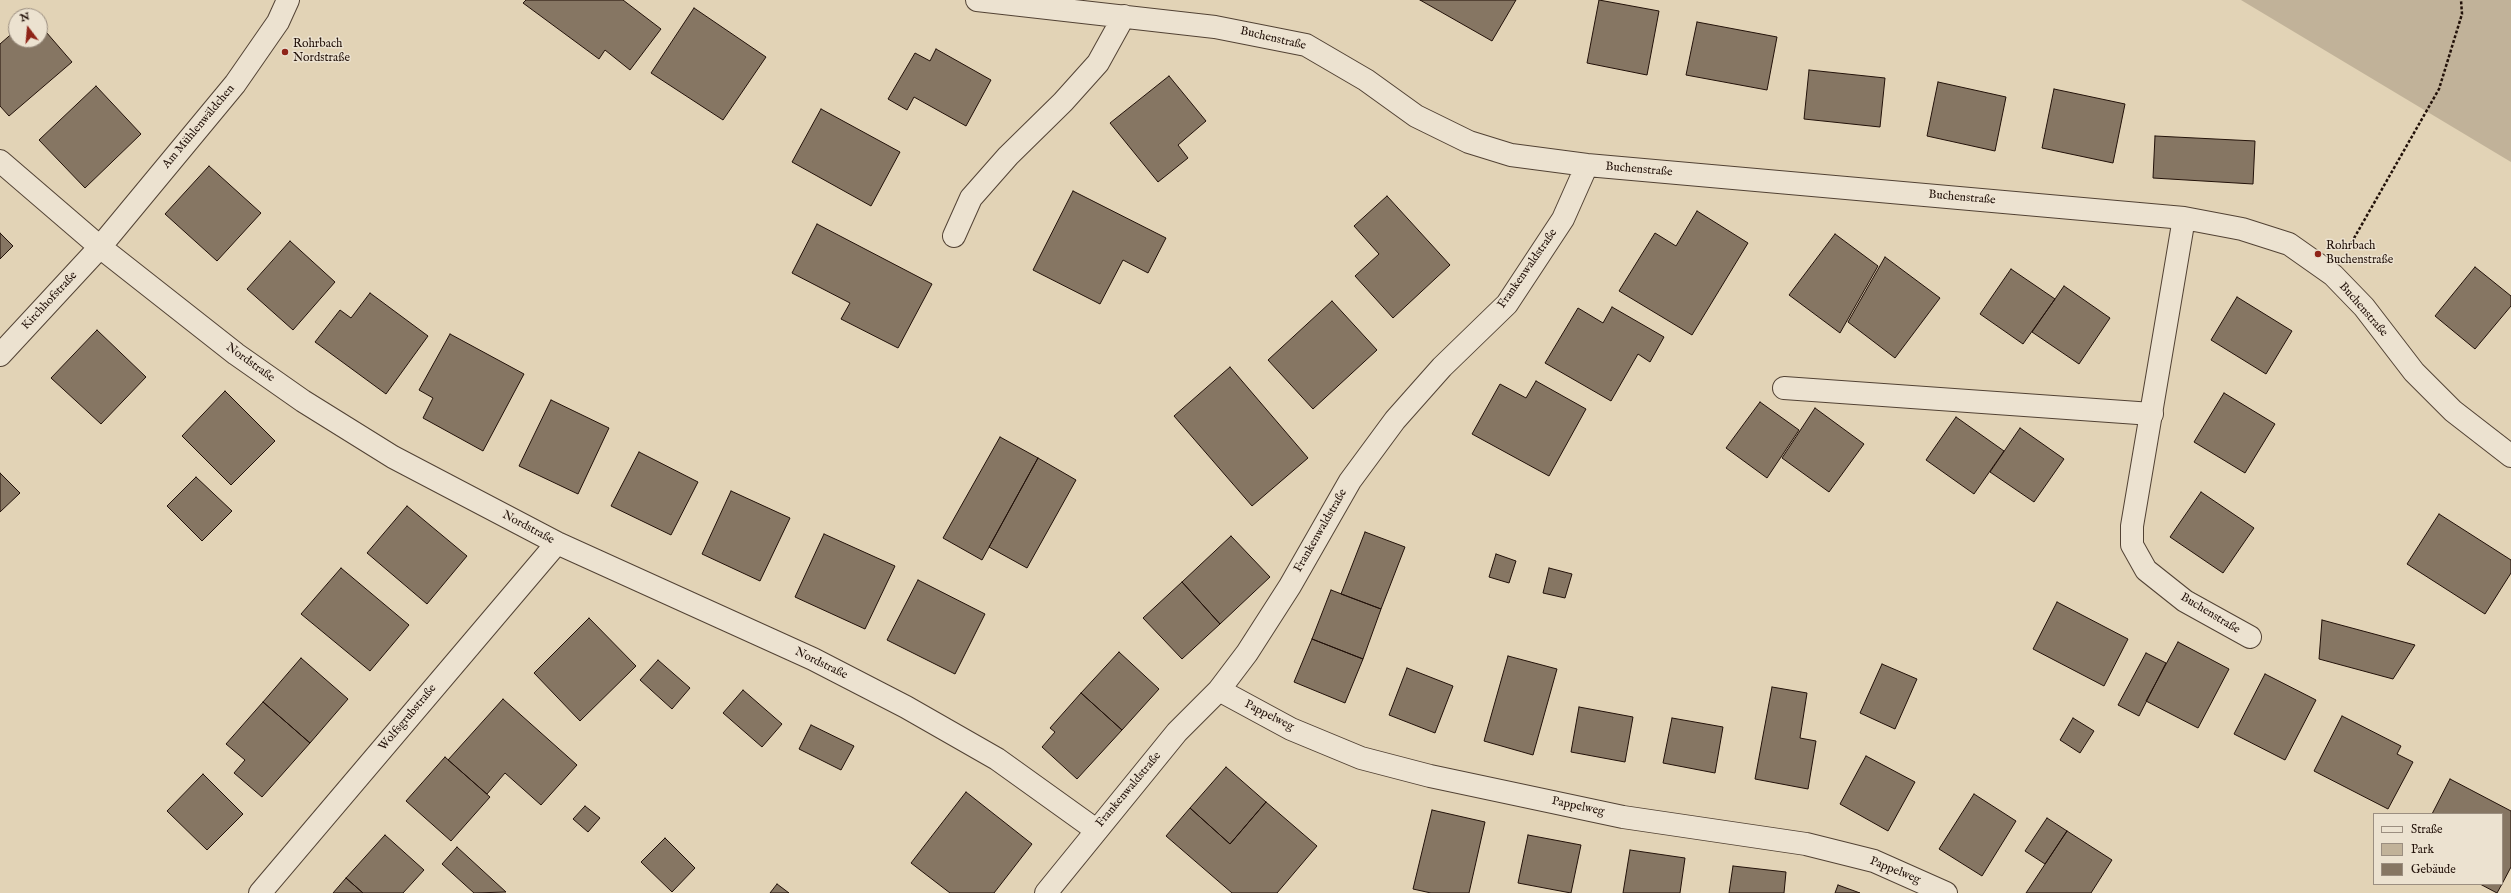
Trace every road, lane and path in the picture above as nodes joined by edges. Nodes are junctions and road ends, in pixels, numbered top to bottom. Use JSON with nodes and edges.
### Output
{"nodes":[{"id":1,"x":288,"y":0,"type":"edge"},
{"id":2,"x":978,"y":0,"type":"edge"},
{"id":3,"x":2461,"y":0,"type":"edge"},
{"id":4,"x":1124,"y":16,"type":"junction"},
{"id":5,"x":0,"y":161,"type":"edge"},
{"id":6,"x":1587,"y":165,"type":"junction"},
{"id":7,"x":2184,"y":218,"type":"junction"},
{"id":8,"x":954,"y":236,"type":"dead end"},
{"id":9,"x":100,"y":247,"type":"junction"},
{"id":10,"x":2333,"y":275,"type":"junction"},
{"id":11,"x":0,"y":355,"type":"edge"},
{"id":12,"x":1784,"y":388,"type":"dead end"},
{"id":13,"x":2152,"y":414,"type":"junction"},
{"id":14,"x":2511,"y":456,"type":"edge"},
{"id":15,"x":556,"y":544,"type":"junction"},
{"id":16,"x":2250,"y":638,"type":"dead end"},
{"id":17,"x":1219,"y":690,"type":"junction"},
{"id":18,"x":1096,"y":830,"type":"junction"},
{"id":19,"x":260,"y":893,"type":"edge"},
{"id":20,"x":1046,"y":893,"type":"edge"},
{"id":21,"x":1946,"y":893,"type":"edge"}],
"edges":[{"from":1,"to":9,"type":"street","name":"Am Mühlenwäldchen"},
{"from":2,"to":4,"type":"street","name":"Buchenstraße"},
{"from":3,"to":10,"type":"path"},
{"from":4,"to":6,"type":"street","name":"Buchenstraße"},
{"from":4,"to":8,"type":"street"},
{"from":5,"to":9,"type":"street","name":"Nordstraße"},
{"from":6,"to":7,"type":"street","name":"Buchenstraße"},
{"from":6,"to":17,"type":"street","name":"Frankenwaldstraße"},
{"from":7,"to":10,"type":"street","name":"Buchenstraße"},
{"from":7,"to":13,"type":"street","name":"Buchenstraße"},
{"from":9,"to":11,"type":"street","name":"Kirchhofstraße"},
{"from":9,"to":15,"type":"street","name":"Nordstraße"},
{"from":10,"to":14,"type":"street","name":"Buchenstraße"},
{"from":12,"to":13,"type":"street"},
{"from":13,"to":16,"type":"street","name":"Buchenstraße"},
{"from":15,"to":18,"type":"street","name":"Nordstraße"},
{"from":15,"to":19,"type":"street","name":"Wolfsgrubstraße"},
{"from":17,"to":18,"type":"street","name":"Frankenwaldstraße"},
{"from":17,"to":21,"type":"street","name":"Pappelweg"},
{"from":18,"to":20,"type":"street","name":"Frankenwaldstraße"}]}
